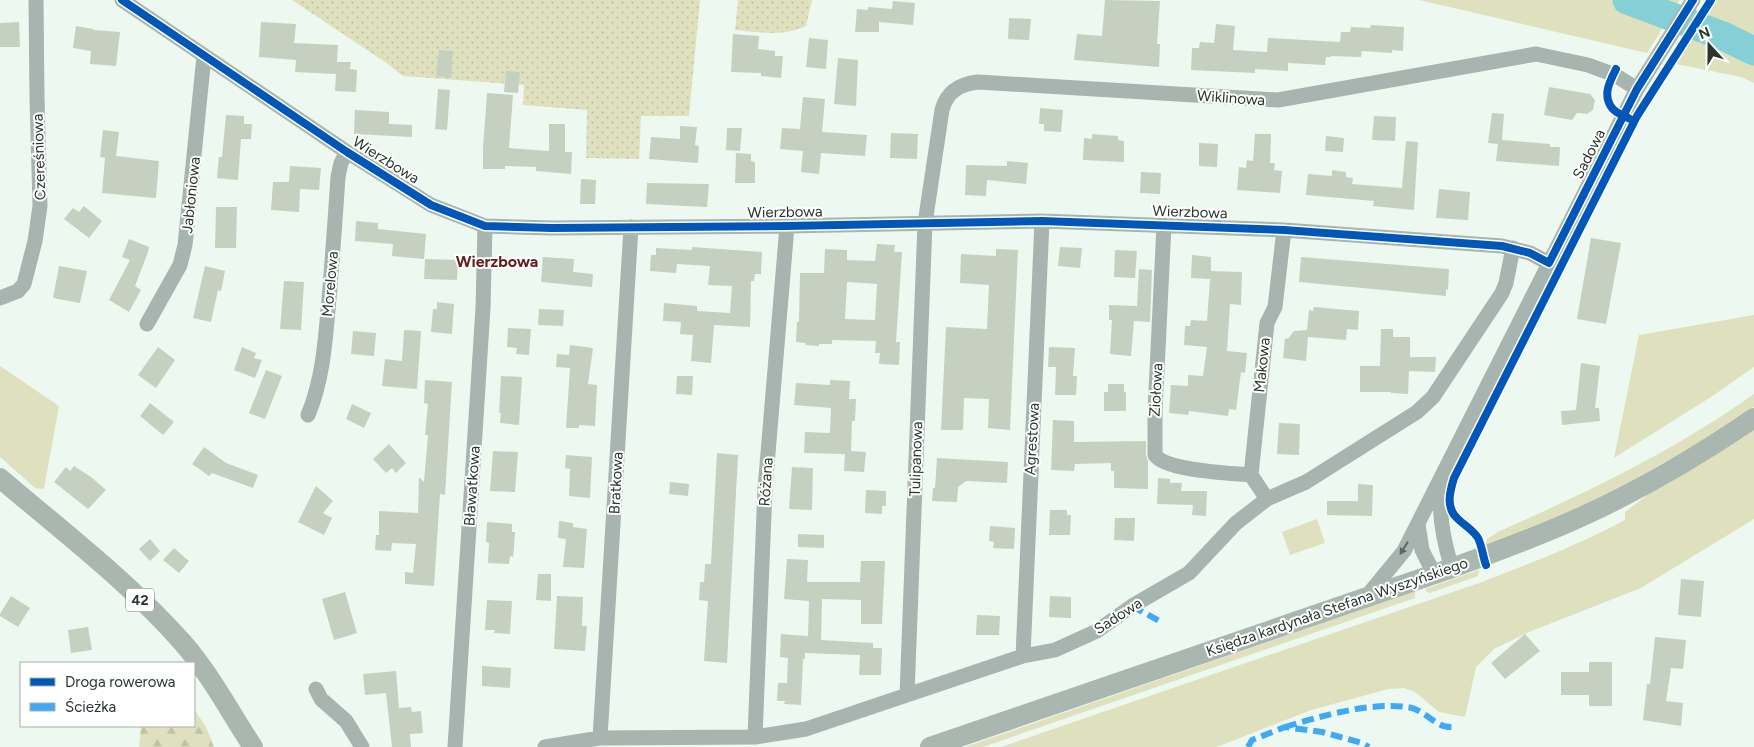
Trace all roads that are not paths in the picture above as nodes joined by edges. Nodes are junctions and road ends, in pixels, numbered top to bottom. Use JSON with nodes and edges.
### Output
{"nodes":[{"id":1,"x":36,"y":0,"type":"edge"},
{"id":2,"x":122,"y":0,"type":"edge"},
{"id":3,"x":1693,"y":0,"type":"edge"},
{"id":4,"x":204,"y":56,"type":"junction"},
{"id":5,"x":1637,"y":89,"type":"junction"},
{"id":6,"x":347,"y":152,"type":"junction"},
{"id":7,"x":1042,"y":221,"type":"junction"},
{"id":8,"x":925,"y":223,"type":"junction"},
{"id":9,"x":1164,"y":224,"type":"junction"},
{"id":10,"x":485,"y":226,"type":"junction"},
{"id":11,"x":787,"y":226,"type":"junction"},
{"id":12,"x":631,"y":227,"type":"junction"},
{"id":13,"x":1284,"y":230,"type":"junction"},
{"id":14,"x":1513,"y":248,"type":"junction"},
{"id":15,"x":1549,"y":263,"type":"junction"},
{"id":16,"x":0,"y":298,"type":"edge"},
{"id":17,"x":147,"y":324,"type":"dead end"},
{"id":18,"x":308,"y":415,"type":"dead end"},
{"id":19,"x":1754,"y":418,"type":"edge"},
{"id":20,"x":1251,"y":474,"type":"junction"},
{"id":21,"x":1443,"y":474,"type":"junction"},
{"id":22,"x":0,"y":478,"type":"edge"},
{"id":23,"x":1267,"y":499,"type":"junction"},
{"id":24,"x":1418,"y":524,"type":"junction"},
{"id":25,"x":1443,"y":571,"type":"junction"},
{"id":26,"x":1367,"y":596,"type":"junction"},
{"id":27,"x":1023,"y":656,"type":"junction"},
{"id":28,"x":316,"y":689,"type":"dead end"},
{"id":29,"x":907,"y":695,"type":"junction"},
{"id":30,"x":755,"y":737,"type":"junction"},
{"id":31,"x":600,"y":738,"type":"junction"},
{"id":32,"x":253,"y":747,"type":"edge"},
{"id":33,"x":362,"y":747,"type":"edge"},
{"id":34,"x":455,"y":747,"type":"edge"},
{"id":35,"x":545,"y":747,"type":"edge"},
{"id":36,"x":930,"y":747,"type":"edge"}],
"edges":[{"from":1,"to":16,"type":"street","name":"Czereśniowa"},
{"from":2,"to":4,"type":"street","name":"Wierzbowa"},
{"from":3,"to":5,"type":"street","name":"Sadowa"},
{"from":4,"to":6,"type":"street","name":"Wierzbowa"},
{"from":4,"to":17,"type":"street","name":"Jabłoniowa"},
{"from":5,"to":8,"type":"street","name":"Wiklinowa"},
{"from":5,"to":15,"type":"street","name":"Sadowa"},
{"from":6,"to":10,"type":"street","name":"Wierzbowa"},
{"from":6,"to":18,"type":"street","name":"Morelowa"},
{"from":7,"to":8,"type":"street","name":"Wierzbowa"},
{"from":7,"to":9,"type":"street","name":"Wierzbowa"},
{"from":7,"to":27,"type":"street","name":"Agrestowa"},
{"from":8,"to":11,"type":"street","name":"Wierzbowa"},
{"from":8,"to":29,"type":"street","name":"Tulipanowa"},
{"from":9,"to":13,"type":"street","name":"Wierzbowa"},
{"from":9,"to":20,"type":"street","name":"Ziołowa"},
{"from":10,"to":12,"type":"street","name":"Wierzbowa"},
{"from":10,"to":34,"type":"street","name":"Bławatkowa"},
{"from":11,"to":12,"type":"street","name":"Wierzbowa"},
{"from":11,"to":30,"type":"street","name":"Różana"},
{"from":12,"to":31,"type":"street","name":"Bratkowa"},
{"from":13,"to":14,"type":"street","name":"Wierzbowa"},
{"from":13,"to":20,"type":"street","name":"Makowa"},
{"from":14,"to":15,"type":"street"},
{"from":14,"to":23,"type":"street","name":"Sadowa"},
{"from":15,"to":21,"type":"street","name":"Sadowa"},
{"from":19,"to":25,"type":"main road","name":"Księdza kardynała Stefana Wyszyńskiego"},
{"from":20,"to":23,"type":"street"},
{"from":21,"to":24,"type":"street","name":"Sadowa"},
{"from":21,"to":25,"type":"street","name":"Sadowa"},
{"from":22,"to":32,"type":"main road","number":"42"},
{"from":23,"to":27,"type":"street","name":"Sadowa"},
{"from":24,"to":25,"type":"street"},
{"from":24,"to":26,"type":"street","name":"Sadowa","one_way":true},
{"from":25,"to":26,"type":"main road","name":"Księdza kardynała Stefana Wyszyńskiego"},
{"from":26,"to":36,"type":"main road","name":"Księdza kardynała Stefana Wyszyńskiego"},
{"from":27,"to":29,"type":"street","name":"Sadowa"},
{"from":28,"to":33,"type":"street"},
{"from":29,"to":30,"type":"street","name":"Sadowa"},
{"from":30,"to":31,"type":"street","name":"Sadowa"},
{"from":31,"to":35,"type":"street","name":"Sadowa"}]}
